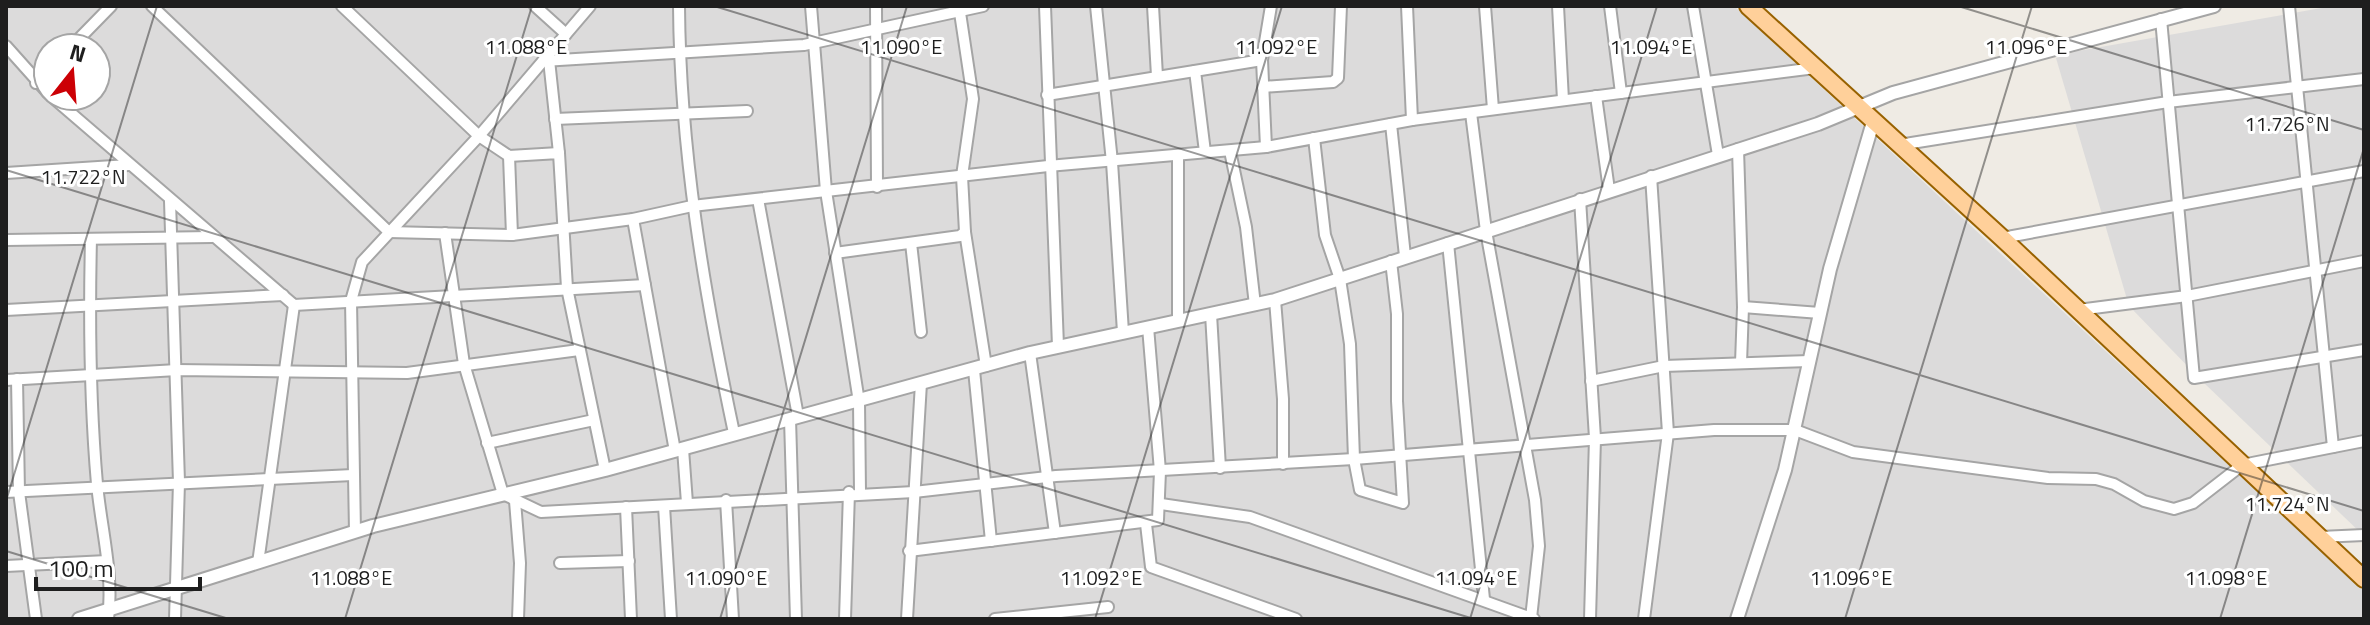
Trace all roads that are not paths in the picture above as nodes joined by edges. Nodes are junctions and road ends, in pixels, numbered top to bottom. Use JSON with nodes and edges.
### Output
{"nodes":[{"id":1,"x":111,"y":6,"type":"edge"},
{"id":2,"x":152,"y":6,"type":"edge"},
{"id":3,"x":342,"y":6,"type":"edge"},
{"id":4,"x":535,"y":6,"type":"edge"},
{"id":5,"x":590,"y":6,"type":"edge"},
{"id":6,"x":679,"y":6,"type":"edge"},
{"id":7,"x":811,"y":6,"type":"edge"},
{"id":8,"x":876,"y":6,"type":"edge"},
{"id":9,"x":983,"y":6,"type":"edge"},
{"id":10,"x":1045,"y":6,"type":"edge"},
{"id":11,"x":1096,"y":6,"type":"edge"},
{"id":12,"x":1153,"y":6,"type":"edge"},
{"id":13,"x":1271,"y":6,"type":"edge"},
{"id":14,"x":1341,"y":6,"type":"edge"},
{"id":15,"x":1407,"y":6,"type":"edge"},
{"id":16,"x":1485,"y":6,"type":"edge"},
{"id":17,"x":1558,"y":6,"type":"edge"},
{"id":18,"x":1610,"y":6,"type":"edge"},
{"id":19,"x":1693,"y":6,"type":"edge"},
{"id":20,"x":1748,"y":6,"type":"edge"},
{"id":21,"x":2214,"y":6,"type":"edge"},
{"id":22,"x":2289,"y":6,"type":"edge"},
{"id":23,"x":959,"y":8,"type":"edge"},
{"id":24,"x":2161,"y":19,"type":"junction"},
{"id":25,"x":877,"y":30,"type":"junction"},
{"id":26,"x":86,"y":32,"type":"edge"},
{"id":27,"x":566,"y":34,"type":"junction"},
{"id":28,"x":813,"y":44,"type":"junction"},
{"id":29,"x":6,"y":46,"type":"edge"},
{"id":30,"x":679,"y":54,"type":"junction"},
{"id":31,"x":1262,"y":60,"type":"junction"},
{"id":32,"x":546,"y":61,"type":"junction"},
{"id":33,"x":1815,"y":68,"type":"junction"},
{"id":34,"x":1195,"y":71,"type":"junction"},
{"id":35,"x":1157,"y":76,"type":"junction"},
{"id":36,"x":32,"y":78,"type":"edge"},
{"id":37,"x":2364,"y":79,"type":"edge"},
{"id":38,"x":1706,"y":82,"type":"junction"},
{"id":39,"x":1106,"y":86,"type":"junction"},
{"id":40,"x":2298,"y":86,"type":"junction"},
{"id":41,"x":1263,"y":87,"type":"junction"},
{"id":42,"x":1621,"y":93,"type":"junction"},
{"id":43,"x":1047,"y":95,"type":"junction"},
{"id":44,"x":1596,"y":96,"type":"junction"},
{"id":45,"x":1563,"y":100,"type":"junction"},
{"id":46,"x":2168,"y":102,"type":"junction"},
{"id":47,"x":1857,"y":107,"type":"junction"},
{"id":48,"x":1493,"y":109,"type":"junction"},
{"id":49,"x":747,"y":111,"type":"dead end"},
{"id":50,"x":69,"y":112,"type":"edge"},
{"id":51,"x":1471,"y":113,"type":"junction"},
{"id":52,"x":685,"y":114,"type":"junction"},
{"id":53,"x":555,"y":119,"type":"junction"},
{"id":54,"x":1412,"y":120,"type":"junction"},
{"id":55,"x":1873,"y":122,"type":"junction"},
{"id":56,"x":1391,"y":124,"type":"junction"},
{"id":57,"x":479,"y":136,"type":"junction"},
{"id":58,"x":1314,"y":138,"type":"junction"},
{"id":59,"x":1899,"y":145,"type":"junction"},
{"id":60,"x":1266,"y":147,"type":"junction"},
{"id":61,"x":1738,"y":149,"type":"junction"},
{"id":62,"x":1230,"y":151,"type":"junction"},
{"id":63,"x":1205,"y":152,"type":"junction"},
{"id":64,"x":559,"y":153,"type":"junction"},
{"id":65,"x":1718,"y":155,"type":"junction"},
{"id":66,"x":509,"y":156,"type":"junction"},
{"id":67,"x":1178,"y":157,"type":"junction"},
{"id":68,"x":1112,"y":162,"type":"junction"},
{"id":69,"x":129,"y":165,"type":"junction"},
{"id":70,"x":1048,"y":166,"type":"junction"},
{"id":71,"x":2364,"y":171,"type":"edge"},
{"id":72,"x":6,"y":173,"type":"edge"},
{"id":73,"x":962,"y":176,"type":"junction"},
{"id":74,"x":1651,"y":176,"type":"junction"},
{"id":75,"x":2305,"y":182,"type":"junction"},
{"id":76,"x":877,"y":187,"type":"junction"},
{"id":77,"x":1609,"y":190,"type":"junction"},
{"id":78,"x":826,"y":191,"type":"junction"},
{"id":79,"x":758,"y":199,"type":"junction"},
{"id":80,"x":1580,"y":199,"type":"junction"},
{"id":81,"x":170,"y":201,"type":"junction"},
{"id":82,"x":2179,"y":204,"type":"junction"},
{"id":83,"x":692,"y":206,"type":"junction"},
{"id":84,"x":633,"y":219,"type":"junction"},
{"id":85,"x":564,"y":228,"type":"junction"},
{"id":86,"x":1486,"y":231,"type":"junction"},
{"id":87,"x":389,"y":232,"type":"junction"},
{"id":88,"x":965,"y":232,"type":"junction"},
{"id":89,"x":445,"y":233,"type":"junction"},
{"id":90,"x":174,"y":235,"type":"junction"},
{"id":91,"x":512,"y":235,"type":"junction"},
{"id":92,"x":212,"y":237,"type":"junction"},
{"id":93,"x":2002,"y":238,"type":"junction"},
{"id":94,"x":91,"y":239,"type":"junction"},
{"id":95,"x":6,"y":240,"type":"edge"},
{"id":96,"x":911,"y":243,"type":"junction"},
{"id":97,"x":1448,"y":243,"type":"junction"},
{"id":98,"x":835,"y":253,"type":"junction"},
{"id":99,"x":1405,"y":256,"type":"junction"},
{"id":100,"x":1391,"y":261,"type":"junction"},
{"id":101,"x":2364,"y":261,"type":"edge"},
{"id":102,"x":2316,"y":270,"type":"junction"},
{"id":103,"x":1340,"y":279,"type":"junction"},
{"id":104,"x":645,"y":285,"type":"junction"},
{"id":105,"x":567,"y":288,"type":"junction"},
{"id":106,"x":283,"y":295,"type":"junction"},
{"id":107,"x":452,"y":296,"type":"junction"},
{"id":108,"x":2187,"y":296,"type":"junction"},
{"id":109,"x":1275,"y":300,"type":"junction"},
{"id":110,"x":351,"y":301,"type":"junction"},
{"id":111,"x":176,"y":303,"type":"junction"},
{"id":112,"x":294,"y":305,"type":"junction"},
{"id":113,"x":1255,"y":305,"type":"junction"},
{"id":114,"x":1743,"y":307,"type":"junction"},
{"id":115,"x":89,"y":308,"type":"junction"},
{"id":116,"x":6,"y":310,"type":"edge"},
{"id":117,"x":2076,"y":310,"type":"junction"},
{"id":118,"x":1820,"y":313,"type":"junction"},
{"id":119,"x":1211,"y":314,"type":"junction"},
{"id":120,"x":1178,"y":321,"type":"junction"},
{"id":121,"x":1148,"y":327,"type":"junction"},
{"id":122,"x":921,"y":332,"type":"dead end"},
{"id":123,"x":1123,"y":332,"type":"junction"},
{"id":124,"x":1058,"y":346,"type":"junction"},
{"id":125,"x":579,"y":350,"type":"junction"},
{"id":126,"x":2364,"y":350,"type":"edge"},
{"id":127,"x":1030,"y":353,"type":"junction"},
{"id":128,"x":2324,"y":357,"type":"junction"},
{"id":129,"x":1810,"y":361,"type":"junction"},
{"id":130,"x":1741,"y":363,"type":"junction"},
{"id":131,"x":464,"y":364,"type":"junction"},
{"id":132,"x":1664,"y":366,"type":"junction"},
{"id":133,"x":980,"y":368,"type":"junction"},
{"id":134,"x":177,"y":370,"type":"junction"},
{"id":135,"x":282,"y":371,"type":"junction"},
{"id":136,"x":350,"y":375,"type":"junction"},
{"id":137,"x":90,"y":377,"type":"junction"},
{"id":138,"x":11,"y":379,"type":"edge"},
{"id":139,"x":1591,"y":381,"type":"junction"},
{"id":140,"x":921,"y":383,"type":"junction"},
{"id":141,"x":859,"y":402,"type":"junction"},
{"id":142,"x":794,"y":418,"type":"junction"},
{"id":143,"x":594,"y":420,"type":"junction"},
{"id":144,"x":1795,"y":430,"type":"junction"},
{"id":145,"x":734,"y":433,"type":"junction"},
{"id":146,"x":1668,"y":433,"type":"junction"},
{"id":147,"x":1595,"y":438,"type":"junction"},
{"id":148,"x":2364,"y":441,"type":"edge"},
{"id":149,"x":487,"y":443,"type":"junction"},
{"id":150,"x":1525,"y":444,"type":"junction"},
{"id":151,"x":2333,"y":447,"type":"junction"},
{"id":152,"x":1471,"y":449,"type":"junction"},
{"id":153,"x":679,"y":450,"type":"junction"},
{"id":154,"x":1400,"y":454,"type":"junction"},
{"id":155,"x":1354,"y":459,"type":"junction"},
{"id":156,"x":1283,"y":464,"type":"junction"},
{"id":157,"x":2242,"y":465,"type":"junction"},
{"id":158,"x":1220,"y":468,"type":"junction"},
{"id":159,"x":605,"y":470,"type":"junction"},
{"id":160,"x":1160,"y":471,"type":"junction"},
{"id":161,"x":353,"y":475,"type":"junction"},
{"id":162,"x":270,"y":477,"type":"junction"},
{"id":163,"x":1045,"y":477,"type":"junction"},
{"id":164,"x":179,"y":482,"type":"junction"},
{"id":165,"x":983,"y":484,"type":"junction"},
{"id":166,"x":97,"y":487,"type":"junction"},
{"id":167,"x":6,"y":492,"type":"edge"},
{"id":168,"x":19,"y":492,"type":"junction"},
{"id":169,"x":855,"y":492,"type":"junction"},
{"id":170,"x":914,"y":492,"type":"junction"},
{"id":171,"x":503,"y":494,"type":"junction"},
{"id":172,"x":795,"y":495,"type":"junction"},
{"id":173,"x":726,"y":500,"type":"junction"},
{"id":174,"x":515,"y":501,"type":"junction"},
{"id":175,"x":687,"y":503,"type":"junction"},
{"id":176,"x":1161,"y":504,"type":"junction"},
{"id":177,"x":664,"y":506,"type":"junction"},
{"id":178,"x":626,"y":507,"type":"junction"},
{"id":179,"x":1146,"y":524,"type":"junction"},
{"id":180,"x":355,"y":532,"type":"junction"},
{"id":181,"x":1055,"y":533,"type":"junction"},
{"id":182,"x":2364,"y":535,"type":"edge"},
{"id":183,"x":2318,"y":537,"type":"junction"},
{"id":184,"x":991,"y":541,"type":"junction"},
{"id":185,"x":909,"y":551,"type":"junction"},
{"id":186,"x":107,"y":561,"type":"junction"},
{"id":187,"x":629,"y":561,"type":"junction"},
{"id":188,"x":258,"y":563,"type":"junction"},
{"id":189,"x":560,"y":563,"type":"dead end"},
{"id":190,"x":27,"y":565,"type":"junction"},
{"id":191,"x":6,"y":566,"type":"edge"},
{"id":192,"x":2364,"y":579,"type":"edge"},
{"id":193,"x":178,"y":590,"type":"junction"},
{"id":194,"x":1484,"y":599,"type":"junction"},
{"id":195,"x":1108,"y":607,"type":"dead end"},
{"id":196,"x":108,"y":615,"type":"edge"},
{"id":197,"x":1533,"y":618,"type":"edge"},
{"id":198,"x":36,"y":619,"type":"edge"},
{"id":199,"x":79,"y":619,"type":"edge"},
{"id":200,"x":175,"y":619,"type":"edge"},
{"id":201,"x":518,"y":619,"type":"edge"},
{"id":202,"x":631,"y":619,"type":"edge"},
{"id":203,"x":671,"y":619,"type":"edge"},
{"id":204,"x":733,"y":619,"type":"edge"},
{"id":205,"x":796,"y":619,"type":"edge"},
{"id":206,"x":845,"y":619,"type":"edge"},
{"id":207,"x":907,"y":619,"type":"edge"},
{"id":208,"x":995,"y":619,"type":"edge"},
{"id":209,"x":1296,"y":619,"type":"edge"},
{"id":210,"x":1590,"y":619,"type":"edge"},
{"id":211,"x":1644,"y":619,"type":"edge"},
{"id":212,"x":1737,"y":619,"type":"edge"}],
"edges":[{"from":1,"to":26,"type":"street"},
{"from":2,"to":87,"type":"street"},
{"from":3,"to":57,"type":"street"},
{"from":4,"to":27,"type":"street"},
{"from":5,"to":27,"type":"street"},
{"from":6,"to":30,"type":"street"},
{"from":7,"to":28,"type":"street"},
{"from":8,"to":25,"type":"street"},
{"from":9,"to":23,"type":"street"},
{"from":10,"to":43,"type":"street"},
{"from":11,"to":39,"type":"street"},
{"from":12,"to":35,"type":"street"},
{"from":13,"to":31,"type":"street"},
{"from":14,"to":41,"type":"street"},
{"from":15,"to":54,"type":"street"},
{"from":16,"to":48,"type":"street"},
{"from":17,"to":45,"type":"street"},
{"from":18,"to":42,"type":"street"},
{"from":19,"to":38,"type":"street"},
{"from":20,"to":33,"type":"main road"},
{"from":21,"to":24,"type":"street"},
{"from":22,"to":40,"type":"street"},
{"from":23,"to":25,"type":"street"},
{"from":23,"to":73,"type":"street"},
{"from":24,"to":46,"type":"street"},
{"from":24,"to":47,"type":"street"},
{"from":25,"to":28,"type":"street"},
{"from":25,"to":76,"type":"street"},
{"from":27,"to":32,"type":"street"},
{"from":28,"to":30,"type":"street"},
{"from":28,"to":78,"type":"street"},
{"from":29,"to":36,"type":"street"},
{"from":30,"to":32,"type":"street"},
{"from":30,"to":52,"type":"street"},
{"from":31,"to":34,"type":"street"},
{"from":31,"to":41,"type":"street"},
{"from":32,"to":53,"type":"street"},
{"from":32,"to":57,"type":"street"},
{"from":33,"to":38,"type":"street"},
{"from":33,"to":47,"type":"main road"},
{"from":34,"to":35,"type":"street"},
{"from":34,"to":63,"type":"street"},
{"from":35,"to":39,"type":"street"},
{"from":37,"to":40,"type":"street"},
{"from":38,"to":42,"type":"street"},
{"from":38,"to":65,"type":"street"},
{"from":39,"to":43,"type":"street"},
{"from":39,"to":68,"type":"street"},
{"from":40,"to":46,"type":"street"},
{"from":40,"to":75,"type":"street"},
{"from":41,"to":60,"type":"street"},
{"from":42,"to":44,"type":"street"},
{"from":43,"to":70,"type":"street"},
{"from":44,"to":45,"type":"street"},
{"from":44,"to":77,"type":"street"},
{"from":45,"to":48,"type":"street"},
{"from":46,"to":59,"type":"street"},
{"from":46,"to":82,"type":"street"},
{"from":47,"to":55,"type":"main road"},
{"from":47,"to":61,"type":"street"},
{"from":48,"to":51,"type":"street"},
{"from":49,"to":52,"type":"street"},
{"from":50,"to":69,"type":"street"},
{"from":51,"to":54,"type":"street"},
{"from":51,"to":86,"type":"street"},
{"from":52,"to":53,"type":"street"},
{"from":52,"to":83,"type":"street"},
{"from":53,"to":64,"type":"street"},
{"from":54,"to":56,"type":"street"},
{"from":55,"to":59,"type":"main road"},
{"from":55,"to":118,"type":"street"},
{"from":56,"to":58,"type":"street"},
{"from":56,"to":99,"type":"street"},
{"from":57,"to":66,"type":"street"},
{"from":57,"to":87,"type":"street"},
{"from":58,"to":60,"type":"street"},
{"from":58,"to":103,"type":"street"},
{"from":59,"to":93,"type":"main road"},
{"from":60,"to":62,"type":"street"},
{"from":61,"to":65,"type":"street"},
{"from":61,"to":114,"type":"street"},
{"from":62,"to":63,"type":"street"},
{"from":62,"to":113,"type":"street"},
{"from":63,"to":67,"type":"street"},
{"from":64,"to":66,"type":"street"},
{"from":64,"to":85,"type":"street"},
{"from":65,"to":74,"type":"street"},
{"from":66,"to":91,"type":"street"},
{"from":67,"to":68,"type":"street"},
{"from":67,"to":120,"type":"street"},
{"from":68,"to":70,"type":"street"},
{"from":68,"to":123,"type":"street"},
{"from":69,"to":72,"type":"street"},
{"from":69,"to":81,"type":"street"},
{"from":70,"to":73,"type":"street"},
{"from":70,"to":124,"type":"street"},
{"from":71,"to":75,"type":"street"},
{"from":73,"to":76,"type":"street"},
{"from":73,"to":88,"type":"street"},
{"from":74,"to":77,"type":"street"},
{"from":74,"to":132,"type":"street"},
{"from":75,"to":82,"type":"street"},
{"from":75,"to":102,"type":"street"},
{"from":76,"to":78,"type":"street"},
{"from":77,"to":80,"type":"street"},
{"from":78,"to":79,"type":"street"},
{"from":78,"to":98,"type":"street"},
{"from":79,"to":83,"type":"street"},
{"from":79,"to":142,"type":"street"},
{"from":80,"to":86,"type":"street"},
{"from":80,"to":139,"type":"street"},
{"from":81,"to":90,"type":"street"},
{"from":81,"to":92,"type":"street"},
{"from":82,"to":93,"type":"street"},
{"from":82,"to":108,"type":"street"},
{"from":83,"to":84,"type":"street"},
{"from":83,"to":145,"type":"street"},
{"from":84,"to":85,"type":"street"},
{"from":84,"to":104,"type":"street"},
{"from":85,"to":91,"type":"street"},
{"from":85,"to":105,"type":"street"},
{"from":86,"to":97,"type":"street"},
{"from":86,"to":150,"type":"street"},
{"from":87,"to":89,"type":"street"},
{"from":87,"to":110,"type":"street"},
{"from":88,"to":96,"type":"street"},
{"from":88,"to":133,"type":"street"},
{"from":89,"to":91,"type":"street"},
{"from":89,"to":107,"type":"street"},
{"from":90,"to":92,"type":"street"},
{"from":90,"to":94,"type":"street"},
{"from":90,"to":111,"type":"street"},
{"from":92,"to":106,"type":"street"},
{"from":93,"to":117,"type":"main road"},
{"from":94,"to":95,"type":"street"},
{"from":94,"to":115,"type":"street"},
{"from":96,"to":98,"type":"street"},
{"from":96,"to":122,"type":"street"},
{"from":97,"to":99,"type":"street"},
{"from":97,"to":152,"type":"street"},
{"from":98,"to":141,"type":"street"},
{"from":99,"to":100,"type":"street"},
{"from":100,"to":103,"type":"street"},
{"from":100,"to":154,"type":"street"},
{"from":101,"to":102,"type":"street"},
{"from":102,"to":108,"type":"street"},
{"from":102,"to":128,"type":"street"},
{"from":103,"to":109,"type":"street"},
{"from":103,"to":155,"type":"street"},
{"from":104,"to":105,"type":"street"},
{"from":104,"to":153,"type":"street"},
{"from":105,"to":107,"type":"street"},
{"from":105,"to":125,"type":"street"},
{"from":106,"to":111,"type":"street"},
{"from":106,"to":112,"type":"street"},
{"from":107,"to":110,"type":"street"},
{"from":107,"to":131,"type":"street"},
{"from":108,"to":117,"type":"street"},
{"from":108,"to":128,"type":"street"},
{"from":109,"to":113,"type":"street"},
{"from":109,"to":156,"type":"street"},
{"from":110,"to":112,"type":"street"},
{"from":110,"to":136,"type":"street"},
{"from":111,"to":115,"type":"street"},
{"from":111,"to":134,"type":"street"},
{"from":112,"to":135,"type":"street"},
{"from":113,"to":119,"type":"street"},
{"from":114,"to":118,"type":"street"},
{"from":114,"to":130,"type":"street"},
{"from":115,"to":116,"type":"street"},
{"from":115,"to":137,"type":"street"},
{"from":117,"to":157,"type":"main road"},
{"from":118,"to":129,"type":"street"},
{"from":119,"to":120,"type":"street"},
{"from":119,"to":158,"type":"street"},
{"from":120,"to":121,"type":"street"},
{"from":121,"to":123,"type":"street"},
{"from":121,"to":160,"type":"street"},
{"from":123,"to":124,"type":"street"},
{"from":124,"to":127,"type":"street"},
{"from":125,"to":131,"type":"street"},
{"from":125,"to":143,"type":"street"},
{"from":126,"to":128,"type":"street"},
{"from":127,"to":133,"type":"street"},
{"from":127,"to":163,"type":"street"},
{"from":128,"to":151,"type":"street"},
{"from":129,"to":130,"type":"street"},
{"from":129,"to":144,"type":"street"},
{"from":130,"to":132,"type":"street"},
{"from":131,"to":136,"type":"street"},
{"from":131,"to":149,"type":"street"},
{"from":132,"to":139,"type":"street"},
{"from":132,"to":146,"type":"street"},
{"from":133,"to":140,"type":"street"},
{"from":133,"to":165,"type":"street"},
{"from":134,"to":135,"type":"street"},
{"from":134,"to":137,"type":"street"},
{"from":134,"to":164,"type":"street"},
{"from":135,"to":136,"type":"street"},
{"from":135,"to":162,"type":"street"},
{"from":136,"to":161,"type":"street"},
{"from":137,"to":138,"type":"street"},
{"from":137,"to":166,"type":"street"},
{"from":138,"to":168,"type":"street"},
{"from":139,"to":147,"type":"street"},
{"from":140,"to":141,"type":"street"},
{"from":140,"to":170,"type":"street"},
{"from":141,"to":142,"type":"street"},
{"from":141,"to":169,"type":"street"},
{"from":142,"to":145,"type":"street"},
{"from":142,"to":172,"type":"street"},
{"from":143,"to":149,"type":"street"},
{"from":143,"to":159,"type":"street"},
{"from":144,"to":146,"type":"street"},
{"from":144,"to":157,"type":"street"},
{"from":144,"to":212,"type":"street"},
{"from":145,"to":153,"type":"street"},
{"from":146,"to":147,"type":"street"},
{"from":146,"to":211,"type":"street"},
{"from":147,"to":150,"type":"street"},
{"from":147,"to":210,"type":"street"},
{"from":148,"to":151,"type":"street"},
{"from":149,"to":171,"type":"street"},
{"from":150,"to":152,"type":"street"},
{"from":150,"to":197,"type":"street"},
{"from":151,"to":157,"type":"street"},
{"from":152,"to":154,"type":"street"},
{"from":152,"to":194,"type":"street"},
{"from":153,"to":159,"type":"street"},
{"from":153,"to":175,"type":"street"},
{"from":154,"to":155,"type":"street"},
{"from":154,"to":155,"type":"street"},
{"from":155,"to":156,"type":"street"},
{"from":156,"to":158,"type":"street"},
{"from":157,"to":183,"type":"main road"},
{"from":158,"to":160,"type":"street"},
{"from":159,"to":171,"type":"street"},
{"from":160,"to":163,"type":"street"},
{"from":160,"to":176,"type":"street"},
{"from":161,"to":162,"type":"street"},
{"from":161,"to":180,"type":"street"},
{"from":162,"to":164,"type":"street"},
{"from":162,"to":188,"type":"street"},
{"from":163,"to":165,"type":"street"},
{"from":163,"to":181,"type":"street"},
{"from":164,"to":166,"type":"street"},
{"from":164,"to":193,"type":"street"},
{"from":165,"to":170,"type":"street"},
{"from":165,"to":184,"type":"street"},
{"from":166,"to":168,"type":"street"},
{"from":166,"to":186,"type":"street"},
{"from":167,"to":168,"type":"street"},
{"from":168,"to":190,"type":"street"},
{"from":169,"to":170,"type":"street"},
{"from":169,"to":172,"type":"street"},
{"from":169,"to":206,"type":"street"},
{"from":170,"to":185,"type":"street"},
{"from":171,"to":174,"type":"street"},
{"from":171,"to":180,"type":"street"},
{"from":172,"to":173,"type":"street"},
{"from":172,"to":205,"type":"street"},
{"from":173,"to":175,"type":"street"},
{"from":173,"to":204,"type":"street"},
{"from":174,"to":178,"type":"street"},
{"from":174,"to":201,"type":"street"},
{"from":175,"to":177,"type":"street"},
{"from":176,"to":179,"type":"street"},
{"from":176,"to":194,"type":"street"},
{"from":177,"to":178,"type":"street"},
{"from":177,"to":203,"type":"street"},
{"from":178,"to":187,"type":"street"},
{"from":179,"to":181,"type":"street"},
{"from":179,"to":209,"type":"street"},
{"from":180,"to":188,"type":"street"},
{"from":181,"to":184,"type":"street"},
{"from":182,"to":183,"type":"street"},
{"from":183,"to":192,"type":"main road"},
{"from":184,"to":185,"type":"street"},
{"from":185,"to":207,"type":"street"},
{"from":186,"to":190,"type":"street"},
{"from":186,"to":196,"type":"street"},
{"from":187,"to":189,"type":"street"},
{"from":187,"to":202,"type":"street"},
{"from":188,"to":193,"type":"street"},
{"from":190,"to":191,"type":"street"},
{"from":190,"to":198,"type":"street"},
{"from":193,"to":196,"type":"street"},
{"from":193,"to":200,"type":"street"},
{"from":194,"to":197,"type":"street"},
{"from":195,"to":208,"type":"street"},
{"from":196,"to":199,"type":"street"}]}
